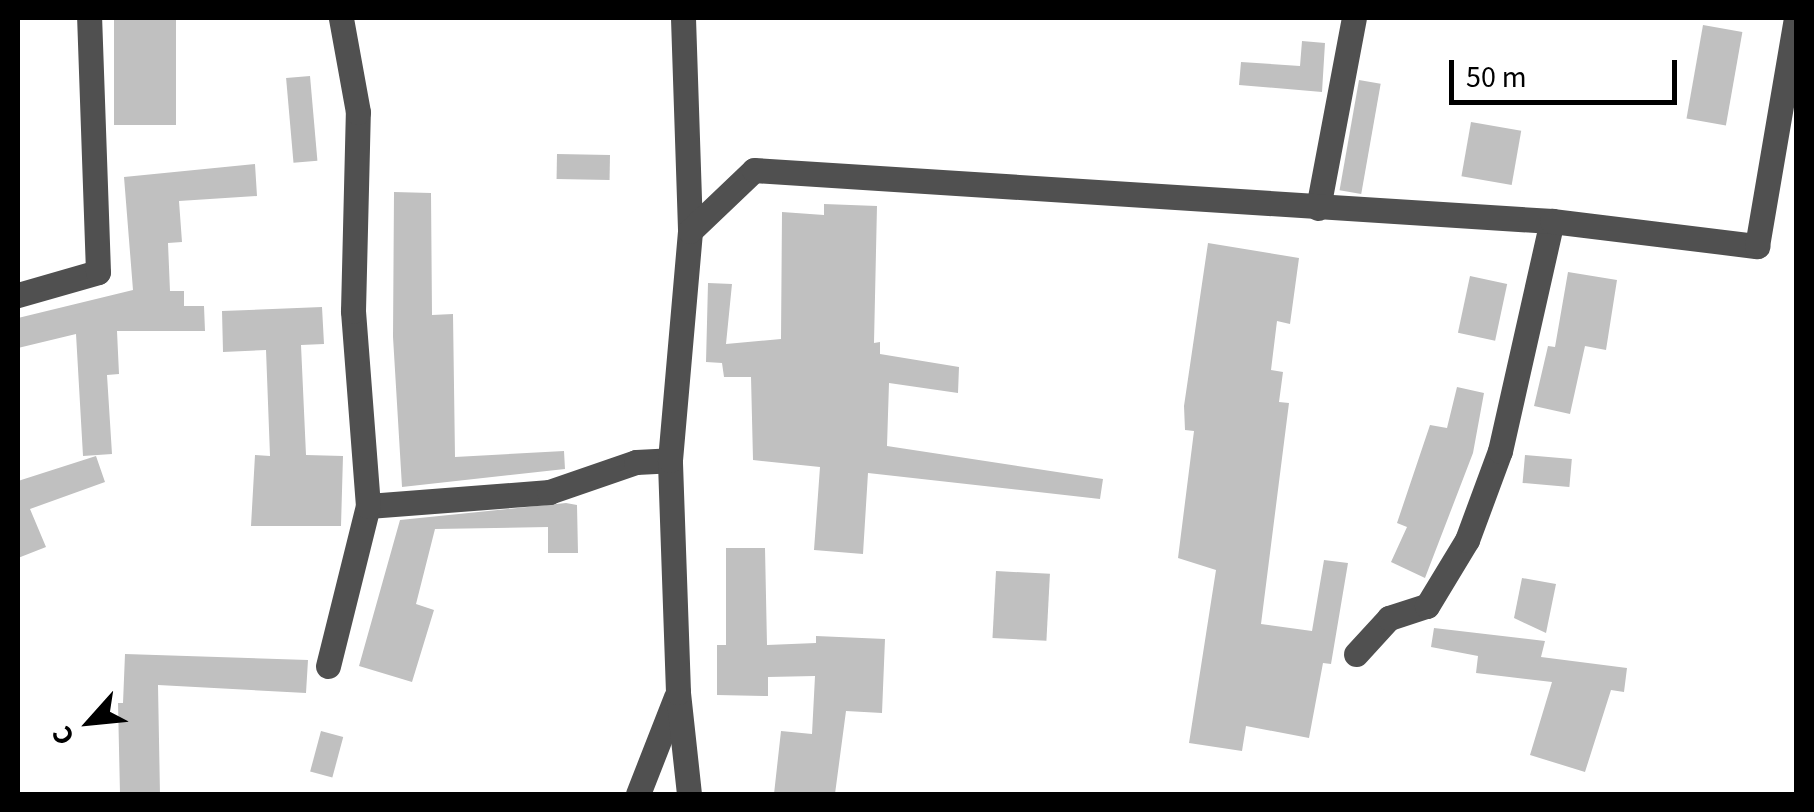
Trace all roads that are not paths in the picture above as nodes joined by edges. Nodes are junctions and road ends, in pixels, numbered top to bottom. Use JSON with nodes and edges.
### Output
{"nodes":[{"id":1,"x":89,"y":18,"type":"edge"},
{"id":2,"x":341,"y":18,"type":"edge"},
{"id":3,"x":683,"y":18,"type":"edge"},
{"id":4,"x":1354,"y":18,"type":"edge"},
{"id":5,"x":1796,"y":18,"type":"edge"},
{"id":6,"x":1318,"y":208,"type":"junction"},
{"id":7,"x":1552,"y":221,"type":"junction"},
{"id":8,"x":690,"y":231,"type":"junction"},
{"id":9,"x":18,"y":294,"type":"edge"},
{"id":10,"x":670,"y":460,"type":"junction"},
{"id":11,"x":368,"y":506,"type":"junction"},
{"id":12,"x":1356,"y":654,"type":"dead end"},
{"id":13,"x":328,"y":666,"type":"dead end"},
{"id":14,"x":678,"y":692,"type":"junction"},
{"id":15,"x":638,"y":794,"type":"edge"},
{"id":16,"x":689,"y":794,"type":"edge"}],
"edges":[{"from":1,"to":9,"type":"street"},
{"from":2,"to":11,"type":"street"},
{"from":3,"to":8,"type":"street"},
{"from":4,"to":6,"type":"street"},
{"from":5,"to":7,"type":"street"},
{"from":6,"to":7,"type":"street"},
{"from":6,"to":8,"type":"street"},
{"from":7,"to":12,"type":"street"},
{"from":8,"to":10,"type":"street"},
{"from":10,"to":11,"type":"street"},
{"from":10,"to":14,"type":"street"},
{"from":11,"to":13,"type":"street"},
{"from":14,"to":15,"type":"street"},
{"from":14,"to":16,"type":"street"}]}
